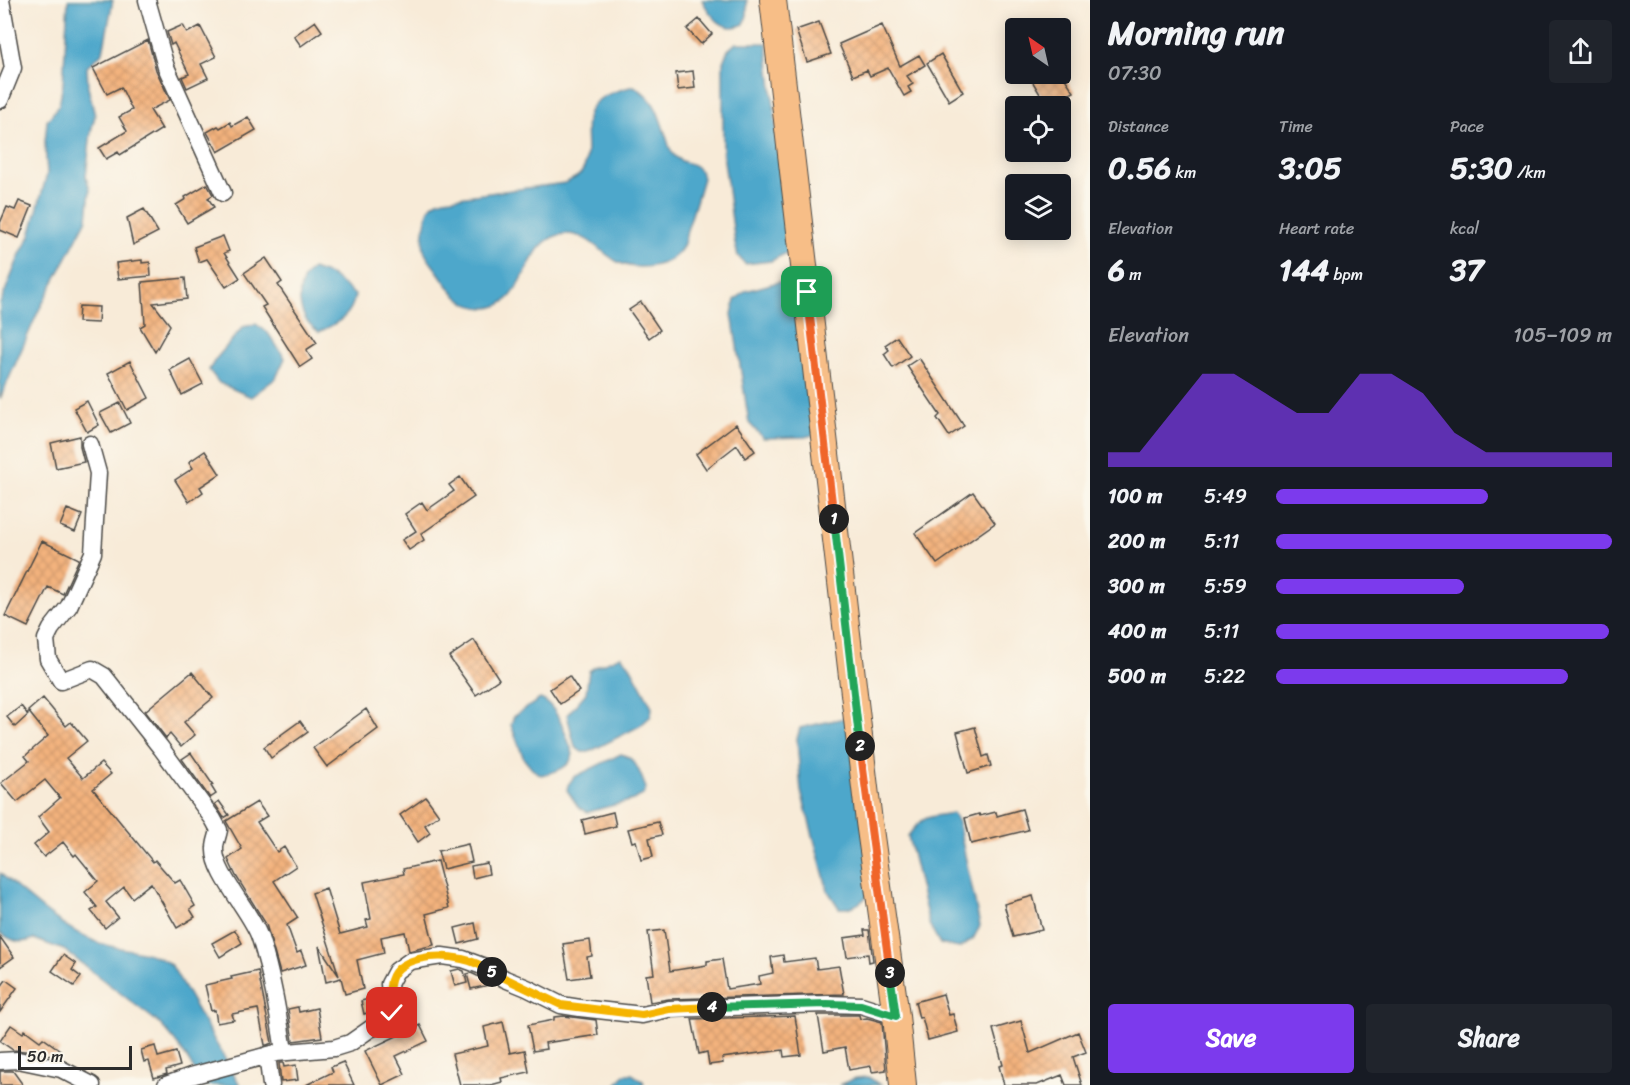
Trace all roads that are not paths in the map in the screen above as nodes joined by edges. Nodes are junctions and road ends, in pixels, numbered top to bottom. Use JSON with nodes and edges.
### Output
{"nodes":[{"id":1,"x":1,"y":0,"type":"edge"},
{"id":2,"x":147,"y":0,"type":"edge"},
{"id":3,"x":773,"y":0,"type":"edge"},
{"id":4,"x":0,"y":100,"type":"edge"},
{"id":5,"x":223,"y":193,"type":"dead end"},
{"id":6,"x":90,"y":444,"type":"dead end"},
{"id":7,"x":896,"y":1016,"type":"junction"},
{"id":8,"x":275,"y":1053,"type":"junction"},
{"id":9,"x":0,"y":1061,"type":"edge"},
{"id":10,"x":92,"y":1085,"type":"edge"},
{"id":11,"x":165,"y":1085,"type":"edge"},
{"id":12,"x":271,"y":1085,"type":"edge"},
{"id":13,"x":903,"y":1085,"type":"edge"}],
"edges":[{"from":1,"to":4,"type":"street"},
{"from":2,"to":5,"type":"street"},
{"from":3,"to":7,"type":"main road"},
{"from":6,"to":8,"type":"street"},
{"from":7,"to":8,"type":"street"},
{"from":7,"to":13,"type":"main road"},
{"from":8,"to":11,"type":"street"},
{"from":8,"to":12,"type":"street"},
{"from":9,"to":10,"type":"street"}]}
